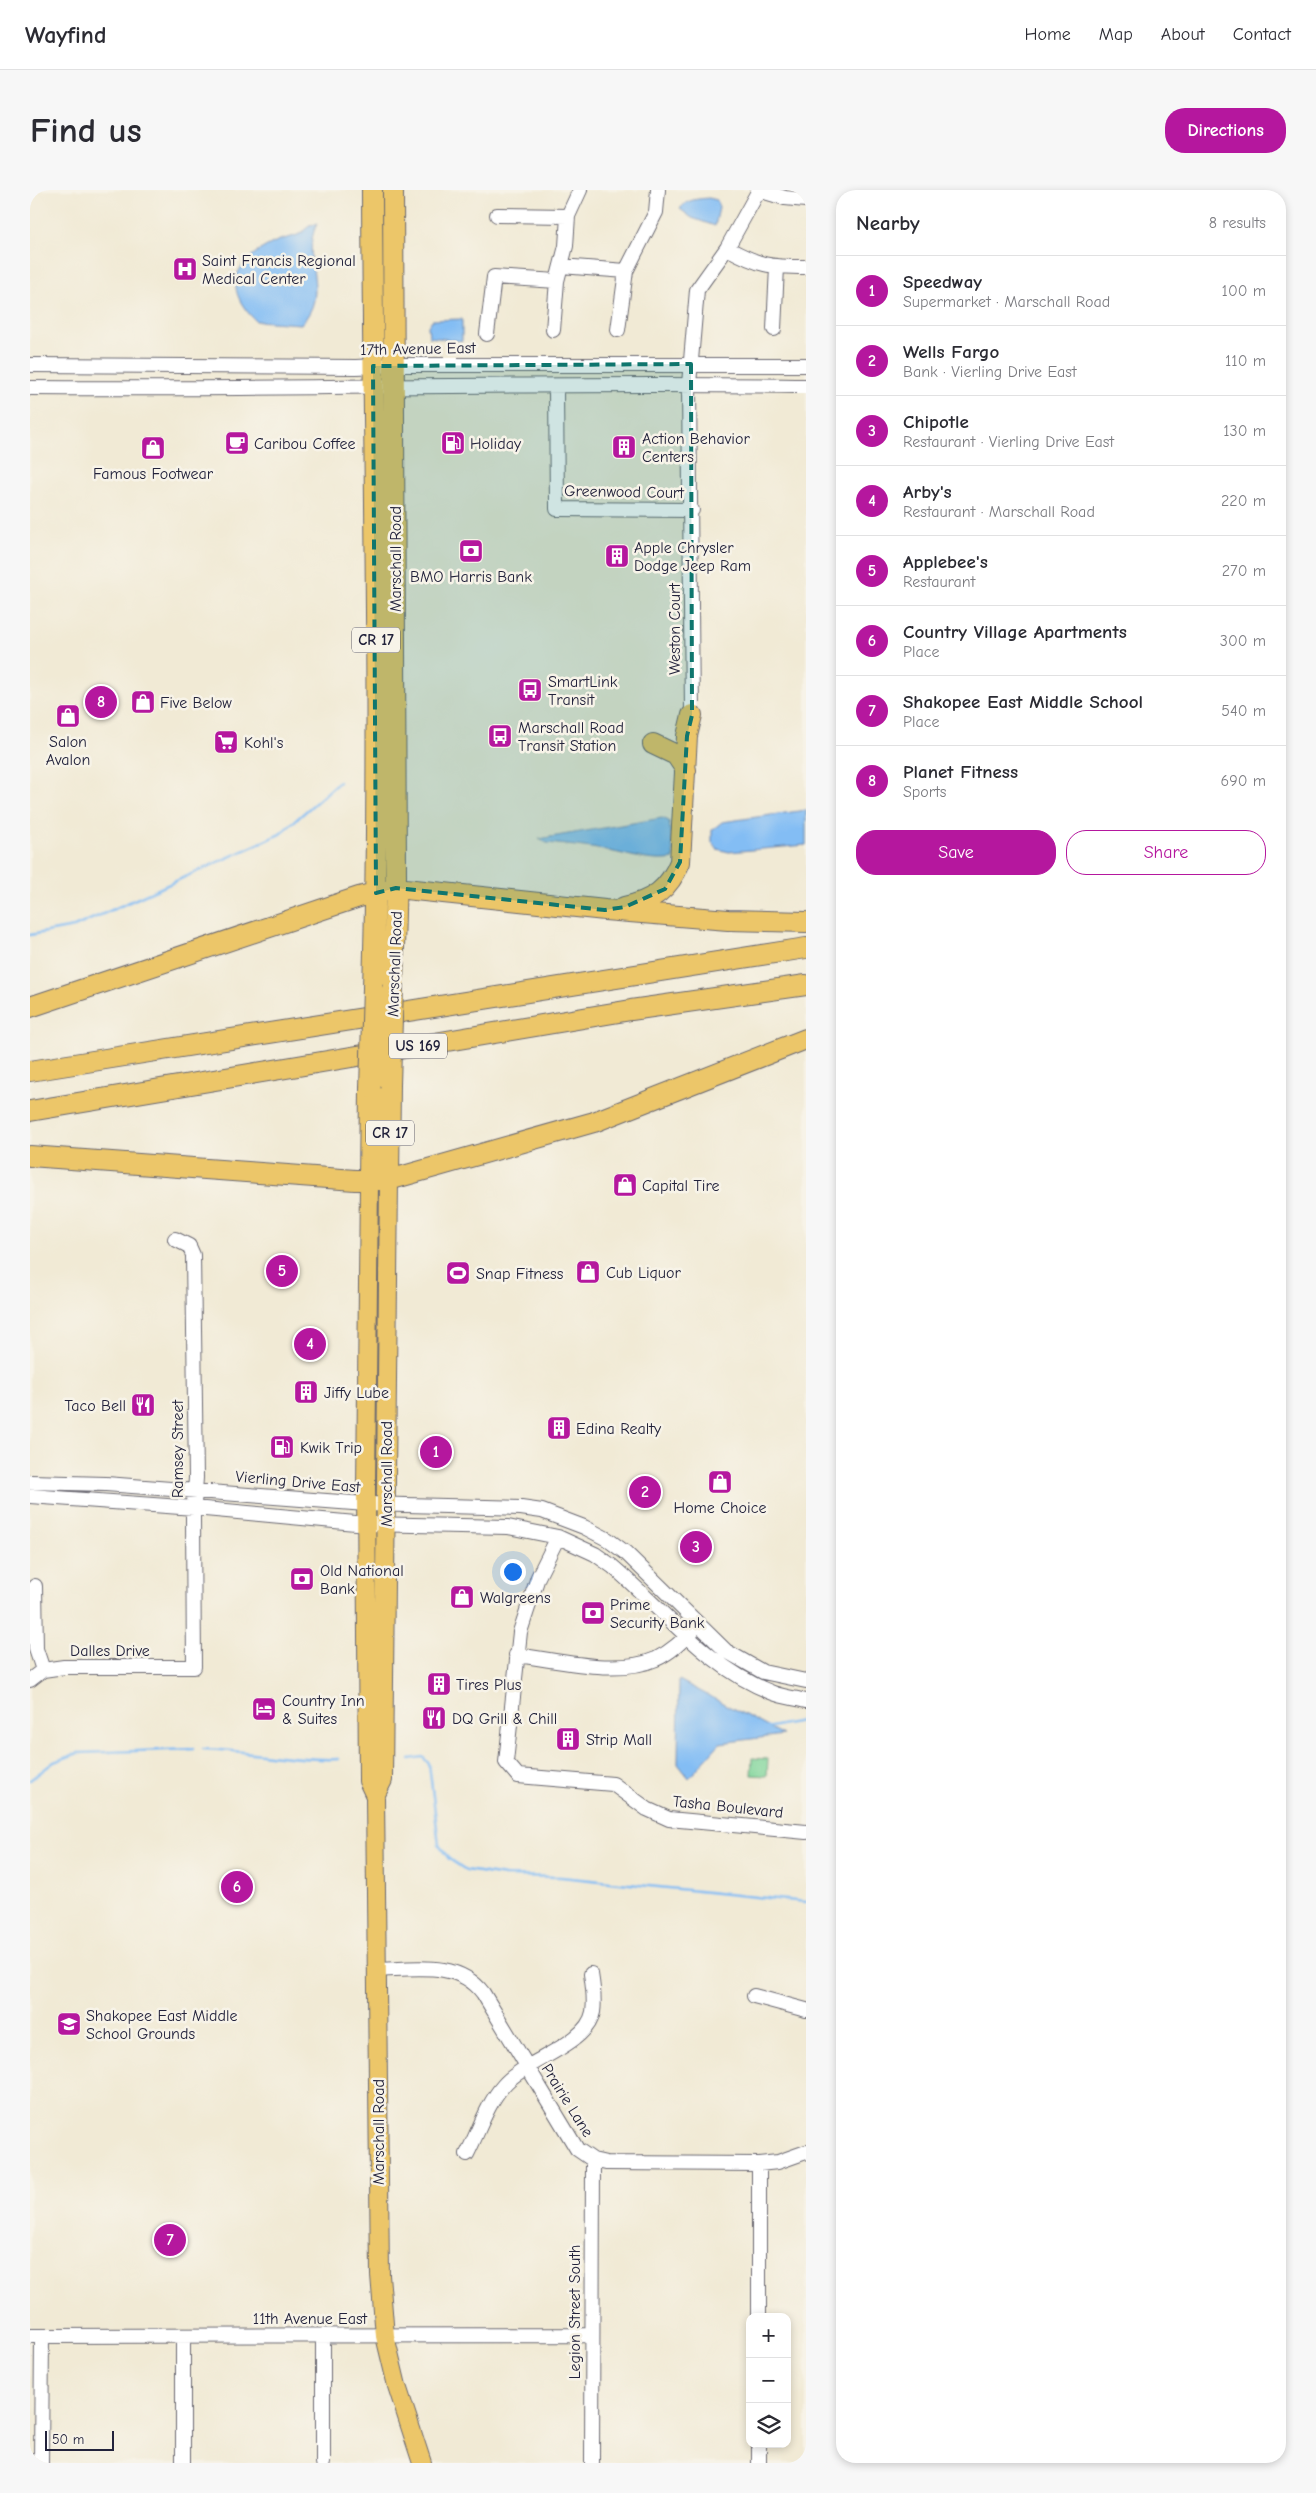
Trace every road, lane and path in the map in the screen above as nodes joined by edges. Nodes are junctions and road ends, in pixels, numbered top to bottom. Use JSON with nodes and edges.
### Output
{"nodes":[{"id":1,"x":372,"y":190,"type":"edge"},
{"id":2,"x":393,"y":190,"type":"edge"},
{"id":3,"x":580,"y":190,"type":"edge"},
{"id":4,"x":658,"y":190,"type":"edge"},
{"id":5,"x":759,"y":190,"type":"edge"},
{"id":6,"x":806,"y":200,"type":"edge"},
{"id":7,"x":497,"y":215,"type":"dead end"},
{"id":8,"x":568,"y":216,"type":"junction"},
{"id":9,"x":727,"y":248,"type":"junction"},
{"id":10,"x":560,"y":266,"type":"junction"},
{"id":11,"x":777,"y":267,"type":"junction"},
{"id":12,"x":806,"y":267,"type":"edge"},
{"id":13,"x":626,"y":271,"type":"junction"},
{"id":14,"x":557,"y":281,"type":"junction"},
{"id":15,"x":774,"y":329,"type":"dead end"},
{"id":16,"x":553,"y":330,"type":"dead end"},
{"id":17,"x":618,"y":330,"type":"dead end"},
{"id":18,"x":487,"y":334,"type":"dead end"},
{"id":19,"x":395,"y":364,"type":"junction"},
{"id":20,"x":691,"y":364,"type":"junction"},
{"id":21,"x":30,"y":365,"type":"edge"},
{"id":22,"x":70,"y":365,"type":"junction"},
{"id":23,"x":806,"y":365,"type":"edge"},
{"id":24,"x":373,"y":366,"type":"junction"},
{"id":25,"x":30,"y":379,"type":"edge"},
{"id":26,"x":689,"y":384,"type":"junction"},
{"id":27,"x":556,"y":386,"type":"junction"},
{"id":28,"x":806,"y":386,"type":"edge"},
{"id":29,"x":373,"y":387,"type":"junction"},
{"id":30,"x":30,"y":388,"type":"edge"},
{"id":31,"x":395,"y":388,"type":"junction"},
{"id":32,"x":692,"y":510,"type":"junction"},
{"id":33,"x":692,"y":715,"type":"joint"},
{"id":34,"x":653,"y":744,"type":"dead end"},
{"id":35,"x":686,"y":770,"type":"junction"},
{"id":36,"x":396,"y":888,"type":"junction"},
{"id":37,"x":376,"y":893,"type":"junction"},
{"id":38,"x":605,"y":910,"type":"junction"},
{"id":39,"x":806,"y":922,"type":"edge"},
{"id":40,"x":806,"y":948,"type":"edge"},
{"id":41,"x":806,"y":985,"type":"edge"},
{"id":42,"x":30,"y":1007,"type":"edge"},
{"id":43,"x":806,"y":1039,"type":"edge"},
{"id":44,"x":30,"y":1072,"type":"edge"},
{"id":45,"x":30,"y":1111,"type":"edge"},
{"id":46,"x":30,"y":1156,"type":"edge"},
{"id":47,"x":379,"y":1180,"type":"junction"},
{"id":48,"x":176,"y":1239,"type":"dead end"},
{"id":49,"x":30,"y":1482,"type":"edge"},
{"id":50,"x":196,"y":1490,"type":"junction"},
{"id":51,"x":30,"y":1496,"type":"edge"},
{"id":52,"x":366,"y":1504,"type":"junction"},
{"id":53,"x":385,"y":1504,"type":"junction"},
{"id":54,"x":194,"y":1508,"type":"junction"},
{"id":55,"x":562,"y":1518,"type":"junction"},
{"id":56,"x":366,"y":1524,"type":"junction"},
{"id":57,"x":386,"y":1525,"type":"junction"},
{"id":58,"x":508,"y":1527,"type":"junction"},
{"id":59,"x":558,"y":1537,"type":"junction"},
{"id":60,"x":35,"y":1586,"type":"dead end"},
{"id":61,"x":698,"y":1625,"type":"junction"},
{"id":62,"x":687,"y":1636,"type":"junction"},
{"id":63,"x":516,"y":1655,"type":"junction"},
{"id":64,"x":194,"y":1667,"type":"joint"},
{"id":65,"x":43,"y":1670,"type":"junction"},
{"id":66,"x":30,"y":1680,"type":"edge"},
{"id":67,"x":806,"y":1681,"type":"edge"},
{"id":68,"x":806,"y":1701,"type":"edge"},
{"id":69,"x":375,"y":1796,"type":"junction"},
{"id":70,"x":806,"y":1832,"type":"edge"},
{"id":71,"x":377,"y":1970,"type":"junction"},
{"id":72,"x":591,"y":1974,"type":"dead end"},
{"id":73,"x":754,"y":1996,"type":"dead end"},
{"id":74,"x":806,"y":2010,"type":"edge"},
{"id":75,"x":527,"y":2067,"type":"junction"},
{"id":76,"x":806,"y":2152,"type":"edge"},
{"id":77,"x":467,"y":2154,"type":"dead end"},
{"id":78,"x":593,"y":2160,"type":"junction"},
{"id":79,"x":760,"y":2164,"type":"junction"},
{"id":80,"x":760,"y":2313,"type":"edge"},
{"id":81,"x":323,"y":2335,"type":"junction"},
{"id":82,"x":591,"y":2335,"type":"junction"},
{"id":83,"x":36,"y":2336,"type":"edge"},
{"id":84,"x":183,"y":2336,"type":"junction"},
{"id":85,"x":385,"y":2336,"type":"junction"},
{"id":86,"x":759,"y":2448,"type":"edge"},
{"id":87,"x":41,"y":2463,"type":"edge"},
{"id":88,"x":183,"y":2463,"type":"edge"},
{"id":89,"x":323,"y":2463,"type":"edge"},
{"id":90,"x":422,"y":2463,"type":"edge"},
{"id":91,"x":592,"y":2463,"type":"edge"},
{"id":92,"x":759,"y":2463,"type":"edge"}],
"edges":[{"from":1,"to":24,"type":"highway","name":"Marschall Road","number":"CR 17"},
{"from":2,"to":19,"type":"highway","name":"Marschall Road","number":"CR 17"},
{"from":3,"to":8,"type":"street"},
{"from":4,"to":13,"type":"street"},
{"from":5,"to":6,"type":"street"},
{"from":5,"to":9,"type":"street","name":"Weston Court"},
{"from":7,"to":8,"type":"street"},
{"from":8,"to":10,"type":"street"},
{"from":9,"to":11,"type":"street"},
{"from":9,"to":20,"type":"street","name":"Weston Court"},
{"from":10,"to":13,"type":"street"},
{"from":10,"to":14,"type":"street"},
{"from":11,"to":12,"type":"street"},
{"from":11,"to":15,"type":"street"},
{"from":13,"to":17,"type":"street"},
{"from":14,"to":16,"type":"street"},
{"from":14,"to":18,"type":"street"},
{"from":19,"to":20,"type":"street","name":"17th Avenue East"},
{"from":19,"to":24,"type":"street","name":"17th Avenue East"},
{"from":19,"to":31,"type":"highway","name":"Marschall Road","number":"CR 17"},
{"from":20,"to":23,"type":"street","name":"17th Avenue East"},
{"from":20,"to":26,"type":"street","name":"Weston Court"},
{"from":21,"to":22,"type":"street","name":"17th Avenue East"},
{"from":22,"to":24,"type":"street","name":"17th Avenue East"},
{"from":22,"to":25,"type":"street"},
{"from":24,"to":29,"type":"highway","name":"Marschall Road","number":"CR 17"},
{"from":26,"to":27,"type":"street"},
{"from":26,"to":28,"type":"street"},
{"from":26,"to":32,"type":"street","name":"Weston Court"},
{"from":27,"to":31,"type":"street"},
{"from":27,"to":32,"type":"street","name":"Greenwood Court"},
{"from":29,"to":30,"type":"street"},
{"from":29,"to":31,"type":"street"},
{"from":29,"to":37,"type":"highway","name":"Marschall Road","number":"CR 17"},
{"from":31,"to":36,"type":"highway","name":"Marschall Road","number":"CR 17"},
{"from":32,"to":33,"type":"street","name":"Weston Court"},
{"from":33,"to":35,"type":"highway"},
{"from":34,"to":35,"type":"highway"},
{"from":35,"to":38,"type":"highway"},
{"from":36,"to":37,"type":"highway"},
{"from":36,"to":38,"type":"highway"},
{"from":36,"to":47,"type":"highway","name":"Marschall Road","number":"CR 17","bridge":true},
{"from":37,"to":42,"type":"highway"},
{"from":37,"to":47,"type":"highway","name":"Marschall Road","number":"CR 17","bridge":true},
{"from":38,"to":39,"type":"highway"},
{"from":40,"to":44,"type":"highway","number":"US 169"},
{"from":41,"to":45,"type":"highway","number":"US 169"},
{"from":43,"to":47,"type":"highway"},
{"from":46,"to":47,"type":"highway"},
{"from":47,"to":52,"type":"main road","name":"Marschall Road","number":"CR 17"},
{"from":47,"to":53,"type":"main road","name":"Marschall Road","number":"CR 17"},
{"from":48,"to":50,"type":"street","name":"Ramsey Street"},
{"from":49,"to":50,"type":"street","name":"Vierling Drive East"},
{"from":50,"to":52,"type":"street","name":"Vierling Drive East"},
{"from":50,"to":54,"type":"street","name":"Ramsey Street"},
{"from":51,"to":54,"type":"street"},
{"from":52,"to":53,"type":"street","name":"Vierling Drive East"},
{"from":52,"to":56,"type":"main road","name":"Marschall Road","number":"CR 17"},
{"from":53,"to":55,"type":"street","name":"Vierling Drive East"},
{"from":53,"to":57,"type":"main road","name":"Marschall Road","number":"CR 17"},
{"from":54,"to":56,"type":"street"},
{"from":54,"to":64,"type":"street","name":"Ramsey Street"},
{"from":55,"to":58,"type":"street"},
{"from":55,"to":61,"type":"street","name":"Vierling Drive East"},
{"from":56,"to":57,"type":"street"},
{"from":56,"to":69,"type":"main road","name":"Marschall Road","number":"CR 17"},
{"from":57,"to":58,"type":"street"},
{"from":57,"to":69,"type":"main road","name":"Marschall Road","number":"CR 17"},
{"from":58,"to":59,"type":"street"},
{"from":59,"to":62,"type":"street"},
{"from":59,"to":63,"type":"street","name":"Tasha Boulevard"},
{"from":60,"to":65,"type":"street"},
{"from":61,"to":62,"type":"street"},
{"from":61,"to":67,"type":"street","name":"Vierling Drive East"},
{"from":62,"to":63,"type":"street"},
{"from":62,"to":68,"type":"street"},
{"from":63,"to":70,"type":"street","name":"Tasha Boulevard"},
{"from":64,"to":65,"type":"street","name":"Dalles Drive"},
{"from":65,"to":66,"type":"street"},
{"from":69,"to":71,"type":"main road","name":"Marschall Road","number":"CR 17"},
{"from":71,"to":75,"type":"street","name":"Prairie Lane"},
{"from":71,"to":85,"type":"main road","name":"Marschall Road","number":"CR 17"},
{"from":72,"to":75,"type":"street"},
{"from":73,"to":74,"type":"street"},
{"from":75,"to":77,"type":"street"},
{"from":75,"to":78,"type":"street","name":"Prairie Lane"},
{"from":76,"to":79,"type":"street","name":"Prairie Lane"},
{"from":78,"to":79,"type":"street","name":"Prairie Lane"},
{"from":78,"to":82,"type":"street","name":"Legion Street South"},
{"from":79,"to":80,"type":"street"},
{"from":81,"to":84,"type":"street","name":"11th Avenue East"},
{"from":81,"to":85,"type":"street","name":"11th Avenue East"},
{"from":81,"to":89,"type":"street"},
{"from":82,"to":85,"type":"street","name":"11th Avenue East"},
{"from":82,"to":91,"type":"street","name":"Legion Street South"},
{"from":83,"to":84,"type":"street","name":"11th Avenue East"},
{"from":83,"to":87,"type":"street"},
{"from":84,"to":88,"type":"street"},
{"from":85,"to":90,"type":"main road","name":"Marschall Road","number":"CR 17"},
{"from":86,"to":92,"type":"street"}]}
